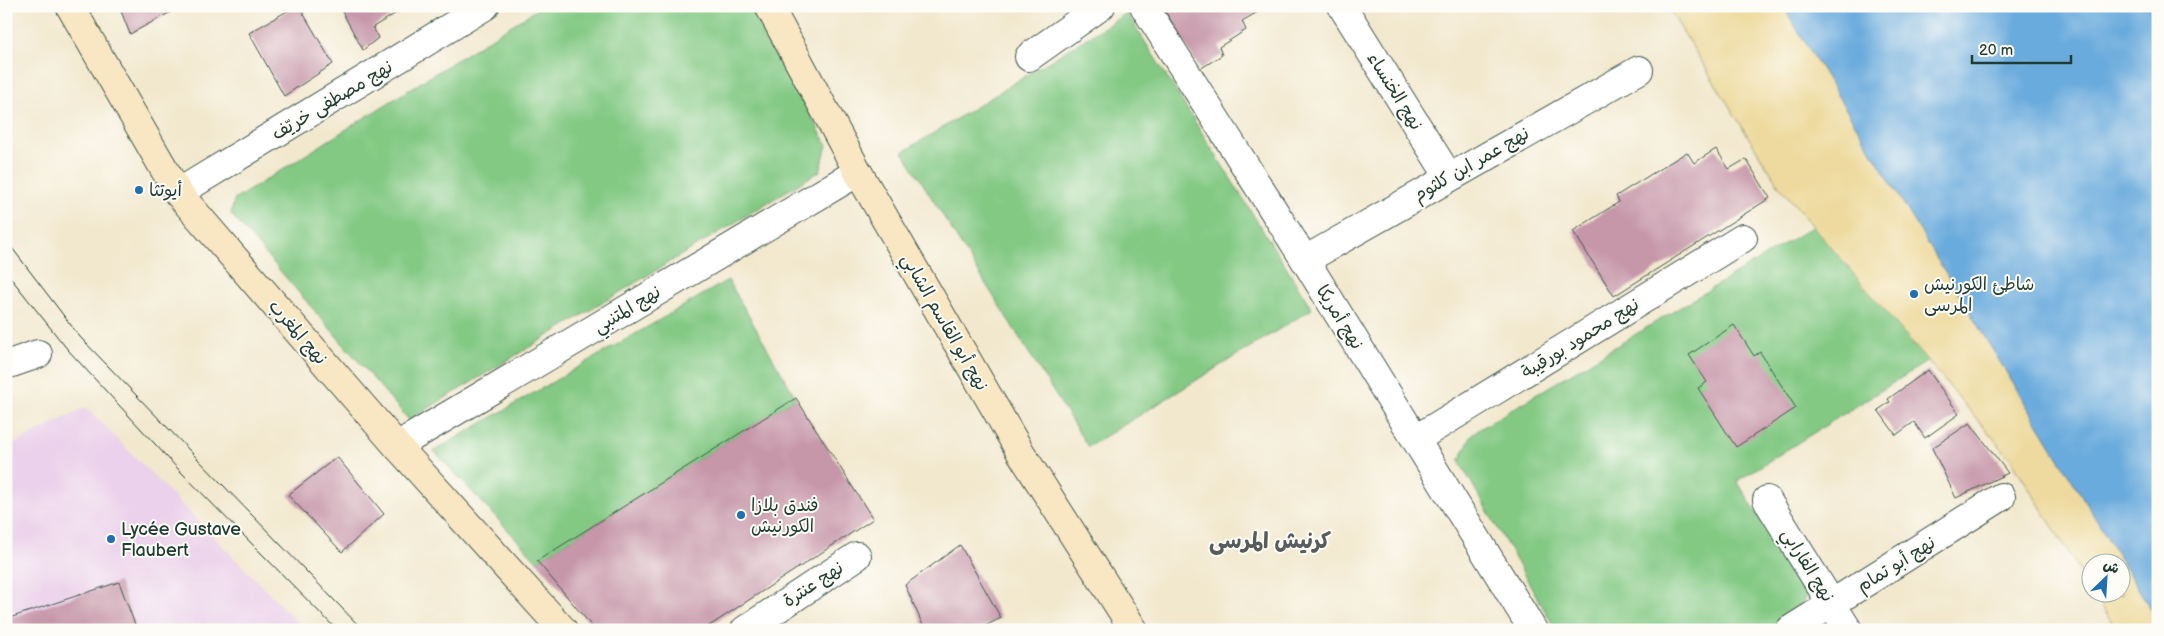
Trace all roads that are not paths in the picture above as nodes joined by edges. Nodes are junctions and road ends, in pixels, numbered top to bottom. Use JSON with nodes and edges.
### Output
{"nodes":[{"id":1,"x":70,"y":6,"type":"edge"},
{"id":2,"x":485,"y":6,"type":"edge"},
{"id":3,"x":769,"y":6,"type":"edge"},
{"id":4,"x":1101,"y":6,"type":"edge"},
{"id":5,"x":1144,"y":6,"type":"edge"},
{"id":6,"x":1342,"y":6,"type":"edge"},
{"id":7,"x":1029,"y":57,"type":"dead end"},
{"id":8,"x":1638,"y":70,"type":"dead end"},
{"id":9,"x":858,"y":172,"type":"junction"},
{"id":10,"x":1449,"y":176,"type":"junction"},
{"id":11,"x":178,"y":193,"type":"junction"},
{"id":12,"x":1743,"y":238,"type":"dead end"},
{"id":13,"x":1305,"y":260,"type":"junction"},
{"id":14,"x":38,"y":354,"type":"dead end"},
{"id":15,"x":6,"y":365,"type":"edge"},
{"id":16,"x":1416,"y":439,"type":"junction"},
{"id":17,"x":397,"y":446,"type":"junction"},
{"id":18,"x":2001,"y":497,"type":"dead end"},
{"id":19,"x":1767,"y":500,"type":"dead end"},
{"id":20,"x":857,"y":556,"type":"dead end"},
{"id":21,"x":1832,"y":604,"type":"junction"},
{"id":22,"x":563,"y":630,"type":"edge"},
{"id":23,"x":745,"y":630,"type":"edge"},
{"id":24,"x":1134,"y":630,"type":"edge"},
{"id":25,"x":1533,"y":630,"type":"edge"},
{"id":26,"x":1790,"y":630,"type":"edge"},
{"id":27,"x":1848,"y":630,"type":"edge"}],
"edges":[{"from":1,"to":11,"type":"street","name":"نهج المغرب"},
{"from":2,"to":11,"type":"street","name":"نهج مصطفى خريّف"},
{"from":3,"to":9,"type":"street","name":"نهج أبو القاسم الشابي"},
{"from":4,"to":7,"type":"street"},
{"from":5,"to":13,"type":"street","name":"نهج أمريكا"},
{"from":6,"to":10,"type":"street","name":"نهج الخنساء"},
{"from":8,"to":10,"type":"street","name":"نهج عمر ابن كلثوم"},
{"from":9,"to":17,"type":"street","name":"نهج المتنبي"},
{"from":9,"to":24,"type":"street","name":"نهج أبو القاسم الشابي"},
{"from":10,"to":13,"type":"street","name":"نهج عمر ابن كلثوم"},
{"from":11,"to":17,"type":"street","name":"نهج المغرب"},
{"from":12,"to":16,"type":"street","name":"نهج محمود بورقيبة"},
{"from":13,"to":16,"type":"street","name":"نهج أمريكا"},
{"from":14,"to":15,"type":"street"},
{"from":16,"to":25,"type":"street","name":"نهج أمريكا"},
{"from":17,"to":22,"type":"street","name":"نهج المغرب"},
{"from":18,"to":21,"type":"street","name":"نهج أبو تمام"},
{"from":19,"to":21,"type":"street","name":"نهج الفارابي"},
{"from":20,"to":23,"type":"street","name":"نهج عنترة"},
{"from":21,"to":26,"type":"street","name":"نهج أبو تمام"},
{"from":21,"to":27,"type":"street","name":"نهج الفارابي"}]}
